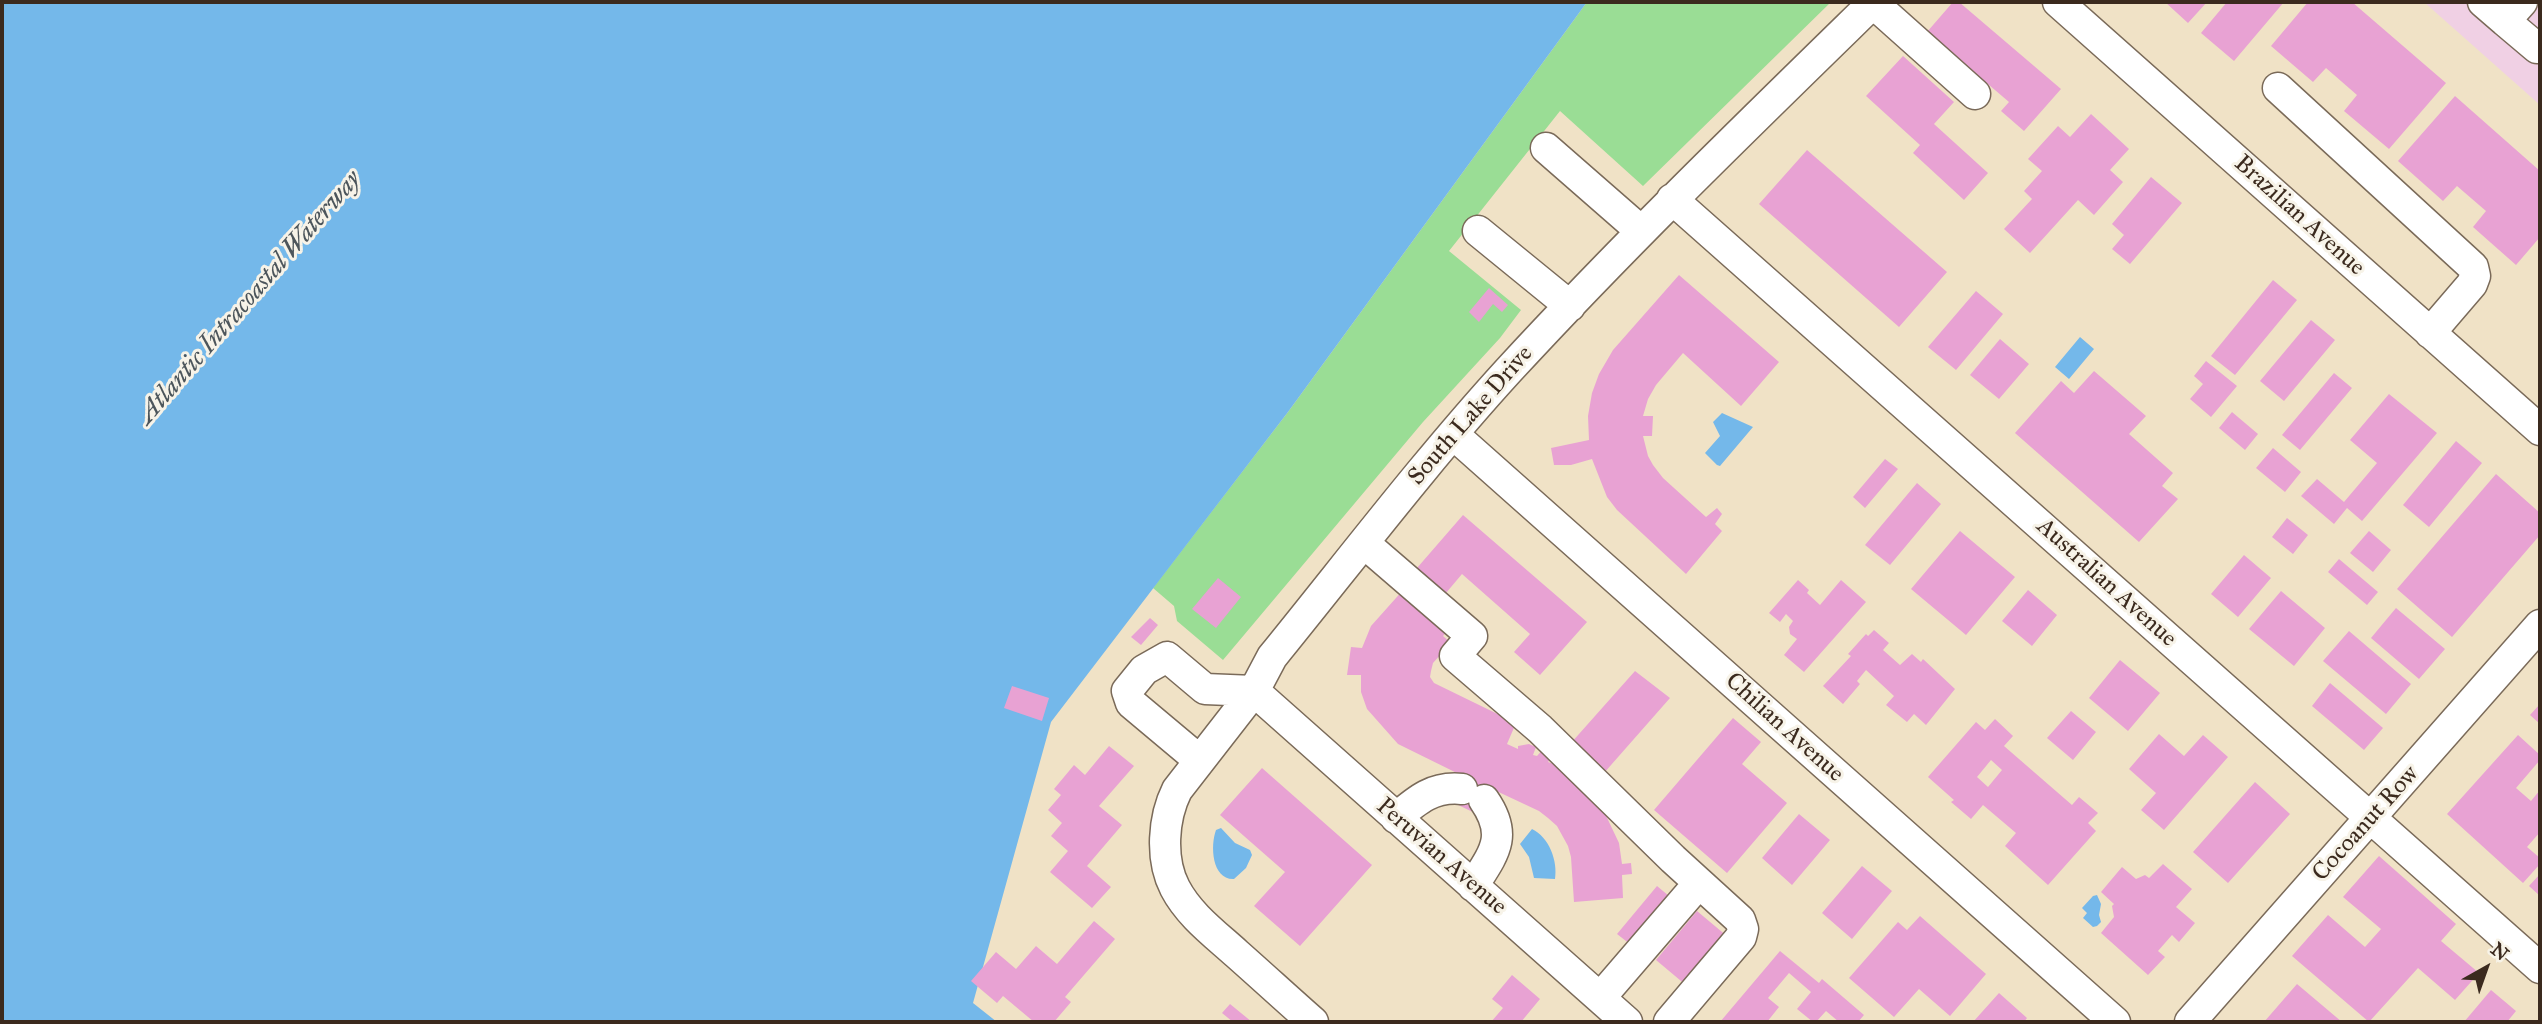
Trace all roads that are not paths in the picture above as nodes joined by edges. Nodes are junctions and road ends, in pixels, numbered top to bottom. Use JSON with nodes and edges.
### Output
{"nodes":[{"id":1,"x":1873,"y":2,"type":"edge"},
{"id":2,"x":2058,"y":2,"type":"edge"},
{"id":3,"x":2503,"y":8,"type":"edge"},
{"id":4,"x":2540,"y":48,"type":"edge"},
{"id":5,"x":2278,"y":88,"type":"dead end"},
{"id":6,"x":1975,"y":94,"type":"dead end"},
{"id":7,"x":1546,"y":148,"type":"dead end"},
{"id":8,"x":1672,"y":198,"type":"junction"},
{"id":9,"x":1478,"y":230,"type":"dead end"},
{"id":10,"x":1641,"y":232,"type":"junction"},
{"id":11,"x":1570,"y":306,"type":"junction"},
{"id":12,"x":2430,"y":333,"type":"junction"},
{"id":13,"x":2540,"y":430,"type":"edge"},
{"id":14,"x":1452,"y":434,"type":"junction"},
{"id":15,"x":1364,"y":543,"type":"junction"},
{"id":16,"x":2540,"y":625,"type":"edge"},
{"id":17,"x":1254,"y":691,"type":"junction"},
{"id":18,"x":1199,"y":760,"type":"junction"},
{"id":19,"x":1396,"y":818,"type":"junction"},
{"id":20,"x":2371,"y":818,"type":"junction"},
{"id":21,"x":1699,"y":883,"type":"junction"},
{"id":22,"x":1473,"y":886,"type":"junction"},
{"id":23,"x":2540,"y":968,"type":"edge"},
{"id":24,"x":1600,"y":998,"type":"junction"},
{"id":25,"x":1313,"y":1022,"type":"edge"},
{"id":26,"x":1627,"y":1022,"type":"edge"},
{"id":27,"x":1669,"y":1022,"type":"edge"},
{"id":28,"x":2115,"y":1022,"type":"edge"},
{"id":29,"x":2190,"y":1022,"type":"edge"}],
"edges":[{"from":1,"to":6,"type":"street"},
{"from":1,"to":8,"type":"street","name":"South Lake Drive"},
{"from":2,"to":12,"type":"street","name":"Brazilian Avenue"},
{"from":3,"to":4,"type":"street"},
{"from":5,"to":12,"type":"street"},
{"from":7,"to":10,"type":"street"},
{"from":8,"to":10,"type":"street","name":"South Lake Drive"},
{"from":8,"to":20,"type":"street","name":"Australian Avenue"},
{"from":9,"to":11,"type":"street"},
{"from":10,"to":11,"type":"street","name":"South Lake Drive"},
{"from":11,"to":14,"type":"street","name":"South Lake Drive"},
{"from":12,"to":13,"type":"street","name":"Brazilian Avenue"},
{"from":14,"to":15,"type":"street","name":"South Lake Drive"},
{"from":14,"to":28,"type":"street","name":"Chilian Avenue"},
{"from":15,"to":17,"type":"street","name":"South Lake Drive"},
{"from":15,"to":21,"type":"street"},
{"from":16,"to":20,"type":"street","name":"Cocoanut Row"},
{"from":17,"to":18,"type":"street","name":"South Lake Drive"},
{"from":17,"to":18,"type":"street"},
{"from":17,"to":19,"type":"street","name":"Peruvian Avenue"},
{"from":18,"to":25,"type":"street","name":"South Lake Drive"},
{"from":19,"to":22,"type":"street","name":"Peruvian Avenue"},
{"from":19,"to":22,"type":"street"},
{"from":20,"to":23,"type":"street","name":"Australian Avenue"},
{"from":20,"to":29,"type":"street","name":"Cocoanut Row"},
{"from":21,"to":24,"type":"street"},
{"from":21,"to":27,"type":"street"},
{"from":22,"to":24,"type":"street","name":"Peruvian Avenue"},
{"from":24,"to":26,"type":"street","name":"Peruvian Avenue"}]}
